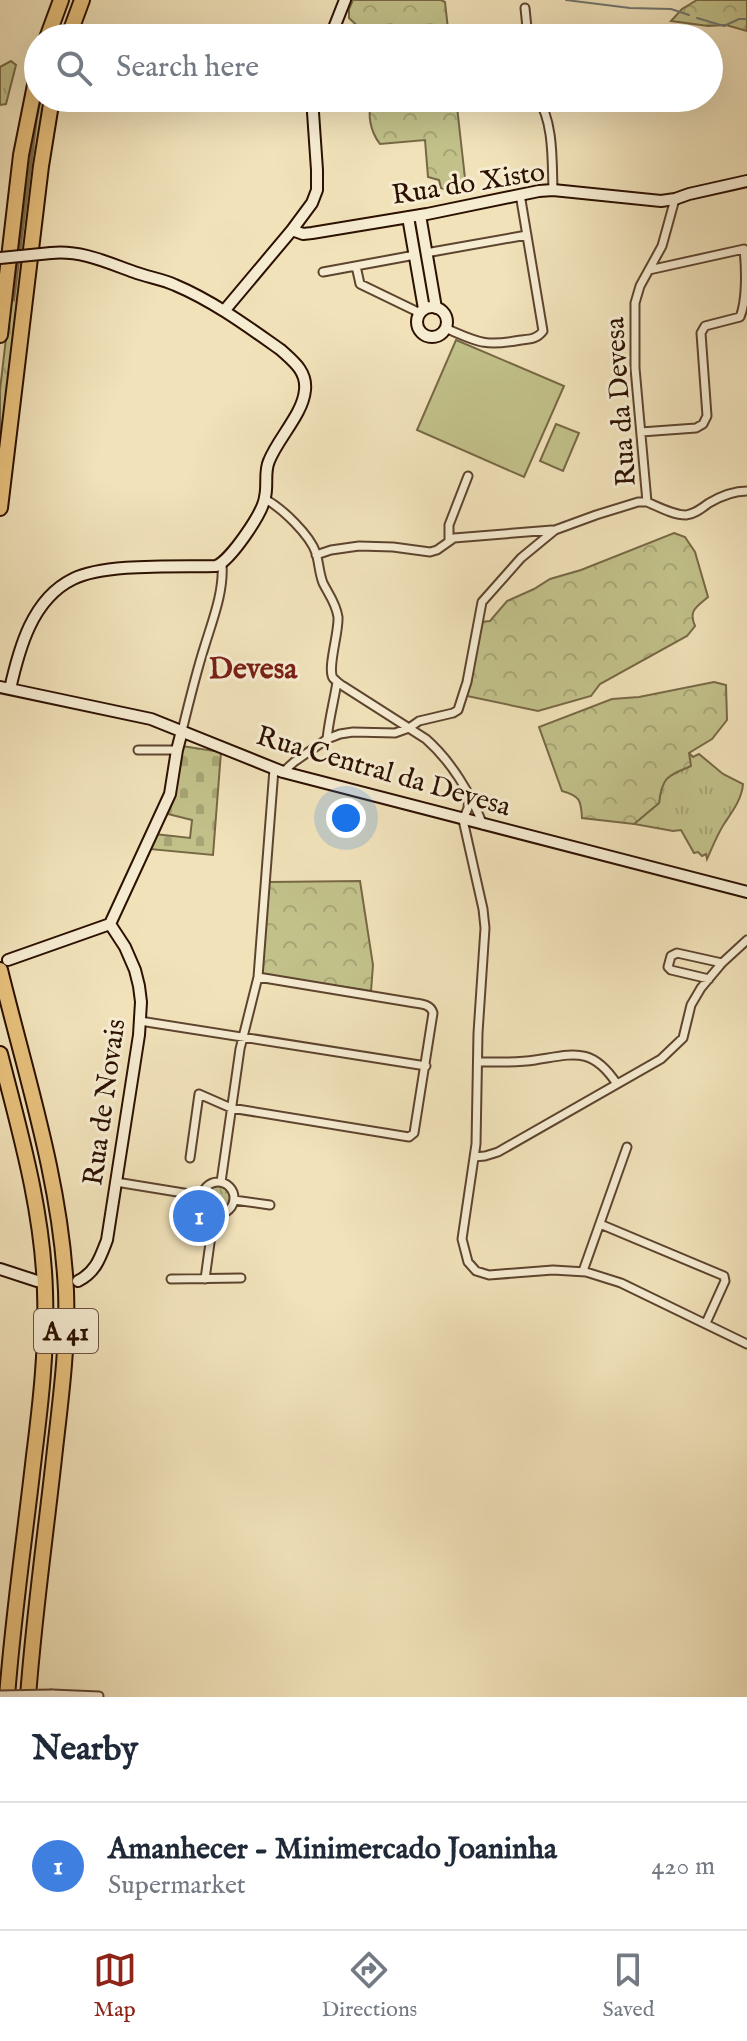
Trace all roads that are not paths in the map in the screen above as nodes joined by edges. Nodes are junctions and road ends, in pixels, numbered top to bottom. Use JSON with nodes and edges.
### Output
{"nodes":[{"id":1,"x":61,"y":0,"type":"edge"},
{"id":2,"x":82,"y":0,"type":"edge"},
{"id":3,"x":345,"y":0,"type":"edge"},
{"id":4,"x":525,"y":8,"type":"dead end"},
{"id":5,"x":52,"y":24,"type":"edge"},
{"id":6,"x":73,"y":24,"type":"edge"},
{"id":7,"x":336,"y":24,"type":"edge"},
{"id":8,"x":527,"y":24,"type":"edge"},
{"id":9,"x":30,"y":112,"type":"edge"},
{"id":10,"x":50,"y":112,"type":"edge"},
{"id":11,"x":313,"y":112,"type":"edge"},
{"id":12,"x":544,"y":112,"type":"edge"},
{"id":13,"x":747,"y":181,"type":"edge"},
{"id":14,"x":553,"y":190,"type":"junction"},
{"id":15,"x":520,"y":194,"type":"junction"},
{"id":16,"x":675,"y":199,"type":"junction"},
{"id":17,"x":420,"y":215,"type":"junction"},
{"id":18,"x":408,"y":217,"type":"junction"},
{"id":19,"x":292,"y":230,"type":"junction"},
{"id":20,"x":527,"y":235,"type":"junction"},
{"id":21,"x":421,"y":254,"type":"junction"},
{"id":22,"x":0,"y":258,"type":"edge"},
{"id":23,"x":356,"y":266,"type":"junction"},
{"id":24,"x":649,"y":270,"type":"junction"},
{"id":25,"x":323,"y":272,"type":"dead end"},
{"id":26,"x":427,"y":310,"type":"junction"},
{"id":27,"x":224,"y":311,"type":"junction"},
{"id":28,"x":445,"y":328,"type":"junction"},
{"id":29,"x":0,"y":335,"type":"edge"},
{"id":30,"x":641,"y":432,"type":"junction"},
{"id":31,"x":468,"y":476,"type":"dead end"},
{"id":32,"x":747,"y":491,"type":"edge"},
{"id":33,"x":265,"y":499,"type":"junction"},
{"id":34,"x":647,"y":502,"type":"junction"},
{"id":35,"x":0,"y":508,"type":"edge"},
{"id":36,"x":555,"y":530,"type":"junction"},
{"id":37,"x":449,"y":540,"type":"junction"},
{"id":38,"x":316,"y":555,"type":"junction"},
{"id":39,"x":222,"y":564,"type":"junction"},
{"id":40,"x":337,"y":682,"type":"junction"},
{"id":41,"x":5,"y":688,"type":"edge"},
{"id":42,"x":409,"y":728,"type":"junction"},
{"id":43,"x":182,"y":731,"type":"junction"},
{"id":44,"x":327,"y":739,"type":"junction"},
{"id":45,"x":138,"y":750,"type":"dead end"},
{"id":46,"x":177,"y":750,"type":"junction"},
{"id":47,"x":278,"y":770,"type":"junction"},
{"id":48,"x":469,"y":795,"type":"junction"},
{"id":49,"x":463,"y":820,"type":"junction"},
{"id":50,"x":483,"y":825,"type":"junction"},
{"id":51,"x":747,"y":892,"type":"edge"},
{"id":52,"x":110,"y":924,"type":"junction"},
{"id":53,"x":747,"y":940,"type":"edge"},
{"id":54,"x":722,"y":963,"type":"junction"},
{"id":55,"x":4,"y":965,"type":"edge"},
{"id":56,"x":258,"y":977,"type":"junction"},
{"id":57,"x":709,"y":979,"type":"junction"},
{"id":58,"x":140,"y":1021,"type":"junction"},
{"id":59,"x":242,"y":1037,"type":"junction"},
{"id":60,"x":0,"y":1054,"type":"edge"},
{"id":61,"x":478,"y":1062,"type":"junction"},
{"id":62,"x":426,"y":1066,"type":"junction"},
{"id":63,"x":617,"y":1084,"type":"junction"},
{"id":64,"x":231,"y":1108,"type":"junction"},
{"id":65,"x":627,"y":1147,"type":"dead end"},
{"id":66,"x":474,"y":1157,"type":"junction"},
{"id":67,"x":190,"y":1158,"type":"dead end"},
{"id":68,"x":116,"y":1182,"type":"junction"},
{"id":69,"x":221,"y":1182,"type":"junction"},
{"id":70,"x":202,"y":1196,"type":"junction"},
{"id":71,"x":234,"y":1200,"type":"junction"},
{"id":72,"x":270,"y":1205,"type":"dead end"},
{"id":73,"x":214,"y":1214,"type":"junction"},
{"id":74,"x":600,"y":1224,"type":"junction"},
{"id":75,"x":0,"y":1269,"type":"edge"},
{"id":76,"x":583,"y":1271,"type":"junction"},
{"id":77,"x":241,"y":1278,"type":"dead end"},
{"id":78,"x":171,"y":1279,"type":"dead end"},
{"id":79,"x":205,"y":1279,"type":"junction"},
{"id":80,"x":37,"y":1281,"type":"dead end"},
{"id":81,"x":78,"y":1281,"type":"dead end"},
{"id":82,"x":706,"y":1323,"type":"junction"},
{"id":83,"x":747,"y":1344,"type":"edge"},
{"id":84,"x":0,"y":1695,"type":"edge"},
{"id":85,"x":99,"y":1696,"type":"edge"},
{"id":86,"x":7,"y":1697,"type":"edge"},
{"id":87,"x":28,"y":1697,"type":"edge"}],
"edges":[{"from":1,"to":5,"type":"highway"},
{"from":2,"to":6,"type":"highway"},
{"from":3,"to":7,"type":"street"},
{"from":4,"to":8,"type":"street"},
{"from":9,"to":29,"type":"highway"},
{"from":10,"to":35,"type":"highway"},
{"from":11,"to":19,"type":"street"},
{"from":12,"to":14,"type":"street"},
{"from":13,"to":16,"type":"street","name":"Rua do Xisto"},
{"from":14,"to":15,"type":"street","name":"Rua do Xisto"},
{"from":14,"to":16,"type":"street","name":"Rua do Xisto"},
{"from":15,"to":17,"type":"street","name":"Rua do Xisto"},
{"from":15,"to":20,"type":"street"},
{"from":16,"to":24,"type":"street","name":"Rua da Devesa"},
{"from":17,"to":18,"type":"street","name":"Rua do Xisto"},
{"from":17,"to":21,"type":"street"},
{"from":18,"to":19,"type":"street","name":"Rua do Xisto"},
{"from":18,"to":21,"type":"street"},
{"from":19,"to":27,"type":"street"},
{"from":20,"to":21,"type":"street"},
{"from":20,"to":28,"type":"street"},
{"from":21,"to":23,"type":"street"},
{"from":21,"to":26,"type":"street"},
{"from":22,"to":27,"type":"street","bridge":true},
{"from":23,"to":25,"type":"street"},
{"from":23,"to":26,"type":"street"},
{"from":24,"to":30,"type":"street","name":"Rua da Devesa"},
{"from":24,"to":30,"type":"street"},
{"from":26,"to":28,"type":"street"},
{"from":26,"to":28,"type":"street"},
{"from":27,"to":33,"type":"street"},
{"from":30,"to":34,"type":"street","name":"Rua da Devesa"},
{"from":31,"to":37,"type":"street"},
{"from":32,"to":34,"type":"street","name":"Rua da Devesa"},
{"from":33,"to":38,"type":"street"},
{"from":33,"to":39,"type":"street"},
{"from":34,"to":36,"type":"street"},
{"from":36,"to":37,"type":"street"},
{"from":36,"to":42,"type":"street"},
{"from":37,"to":38,"type":"street"},
{"from":38,"to":40,"type":"street"},
{"from":39,"to":41,"type":"street"},
{"from":39,"to":43,"type":"street"},
{"from":40,"to":42,"type":"street"},
{"from":40,"to":44,"type":"street"},
{"from":41,"to":43,"type":"street","name":"Rua Central da Devesa"},
{"from":42,"to":44,"type":"street"},
{"from":42,"to":48,"type":"street"},
{"from":43,"to":46,"type":"street"},
{"from":43,"to":47,"type":"street","name":"Rua Central da Devesa"},
{"from":44,"to":47,"type":"street"},
{"from":45,"to":46,"type":"street"},
{"from":46,"to":52,"type":"street"},
{"from":47,"to":49,"type":"street","name":"Rua Central da Devesa"},
{"from":47,"to":56,"type":"street"},
{"from":48,"to":49,"type":"street"},
{"from":48,"to":50,"type":"street"},
{"from":49,"to":50,"type":"street","name":"Rua Central da Devesa"},
{"from":49,"to":61,"type":"street"},
{"from":50,"to":51,"type":"street","name":"Rua Central da Devesa"},
{"from":52,"to":55,"type":"street"},
{"from":52,"to":58,"type":"street","name":"Rua de Novais"},
{"from":53,"to":54,"type":"street"},
{"from":54,"to":57,"type":"street"},
{"from":54,"to":57,"type":"street"},
{"from":55,"to":87,"type":"highway","number":"A 41"},
{"from":56,"to":59,"type":"street"},
{"from":56,"to":62,"type":"street"},
{"from":57,"to":63,"type":"street"},
{"from":58,"to":59,"type":"street"},
{"from":58,"to":68,"type":"street","name":"Rua de Novais"},
{"from":59,"to":62,"type":"street"},
{"from":59,"to":64,"type":"street"},
{"from":60,"to":86,"type":"highway","number":"A 41"},
{"from":61,"to":63,"type":"street"},
{"from":61,"to":66,"type":"street"},
{"from":62,"to":64,"type":"street"},
{"from":63,"to":66,"type":"street"},
{"from":64,"to":67,"type":"street"},
{"from":64,"to":69,"type":"street"},
{"from":65,"to":74,"type":"street"},
{"from":66,"to":76,"type":"street"},
{"from":68,"to":70,"type":"street"},
{"from":68,"to":81,"type":"street","name":"Rua de Novais"},
{"from":69,"to":70,"type":"street"},
{"from":69,"to":71,"type":"street"},
{"from":70,"to":73,"type":"street"},
{"from":71,"to":72,"type":"street"},
{"from":71,"to":73,"type":"street"},
{"from":73,"to":79,"type":"street"},
{"from":74,"to":76,"type":"street"},
{"from":74,"to":82,"type":"street"},
{"from":75,"to":80,"type":"street"},
{"from":76,"to":82,"type":"street"},
{"from":77,"to":79,"type":"street"},
{"from":78,"to":79,"type":"street"},
{"from":82,"to":83,"type":"street"},
{"from":84,"to":85,"type":"street","bridge":true}]}
